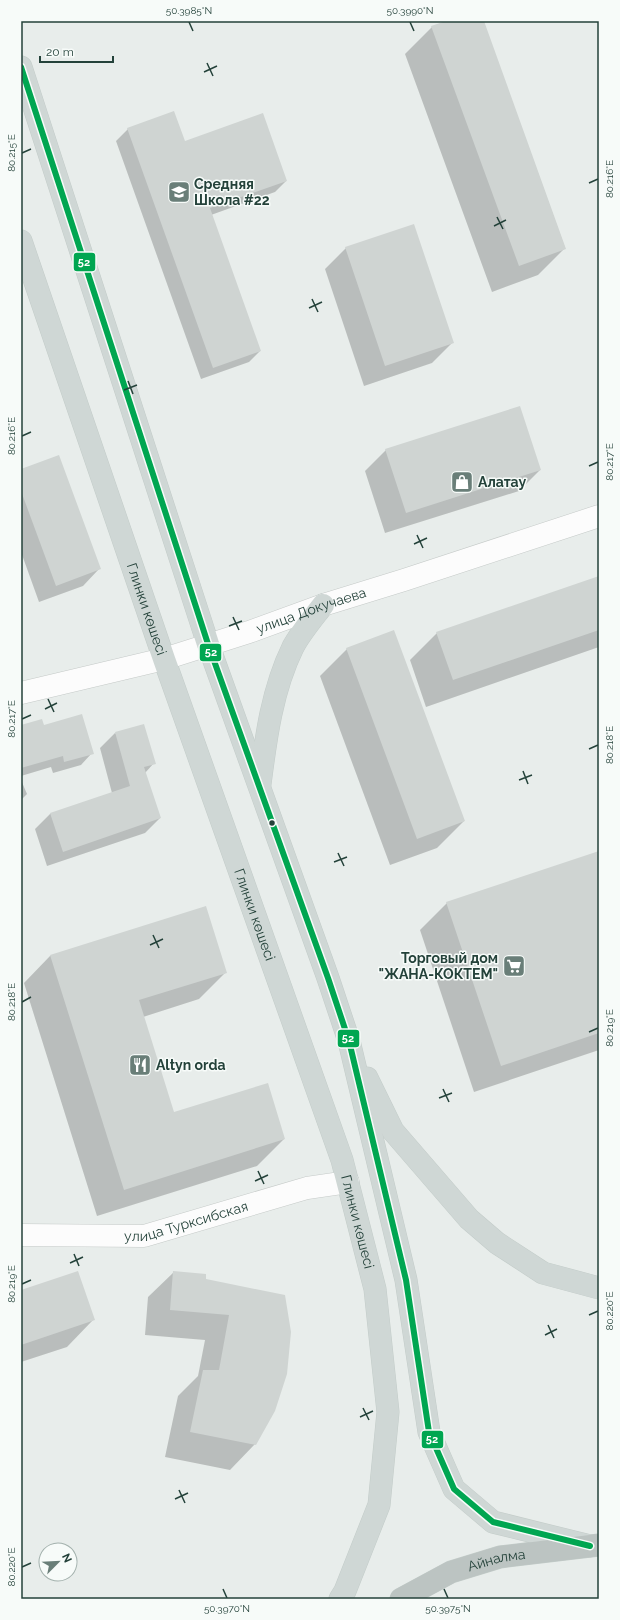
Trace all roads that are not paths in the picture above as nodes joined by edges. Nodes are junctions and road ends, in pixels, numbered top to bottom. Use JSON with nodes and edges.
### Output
{"nodes":[{"id":1,"x":21,"y":67,"type":"edge"},
{"id":2,"x":21,"y":241,"type":"edge"},
{"id":3,"x":599,"y":516,"type":"edge"},
{"id":4,"x":323,"y":605,"type":"junction"},
{"id":5,"x":208,"y":644,"type":"junction"},
{"id":6,"x":164,"y":658,"type":"junction"},
{"id":7,"x":21,"y":693,"type":"edge"},
{"id":8,"x":260,"y":787,"type":"junction"},
{"id":9,"x":349,"y":1041,"type":"junction"},
{"id":10,"x":348,"y":1182,"type":"junction"},
{"id":11,"x":21,"y":1235,"type":"edge"},
{"id":12,"x":599,"y":1288,"type":"edge"},
{"id":13,"x":595,"y":1545,"type":"edge"},
{"id":14,"x":340,"y":1599,"type":"edge"},
{"id":15,"x":401,"y":1599,"type":"edge"}],
"edges":[{"from":1,"to":5,"type":"main road"},
{"from":2,"to":6,"type":"main road","name":"Глинки көшесі"},
{"from":3,"to":4,"type":"street","name":"улица Докучаева"},
{"from":4,"to":5,"type":"street","name":"улица Докучаева"},
{"from":4,"to":8,"type":"main road"},
{"from":5,"to":6,"type":"street","name":"улица Докучаева"},
{"from":5,"to":8,"type":"main road"},
{"from":6,"to":7,"type":"street","name":"улица Докучаева"},
{"from":6,"to":10,"type":"main road","name":"Глинки көшесі"},
{"from":8,"to":9,"type":"main road"},
{"from":9,"to":12,"type":"main road"},
{"from":9,"to":13,"type":"main road"},
{"from":10,"to":11,"type":"street","name":"улица Турксибская"},
{"from":10,"to":14,"type":"main road","name":"Глинки көшесі"},
{"from":13,"to":15,"type":"highway","name":"Айналма"}]}
